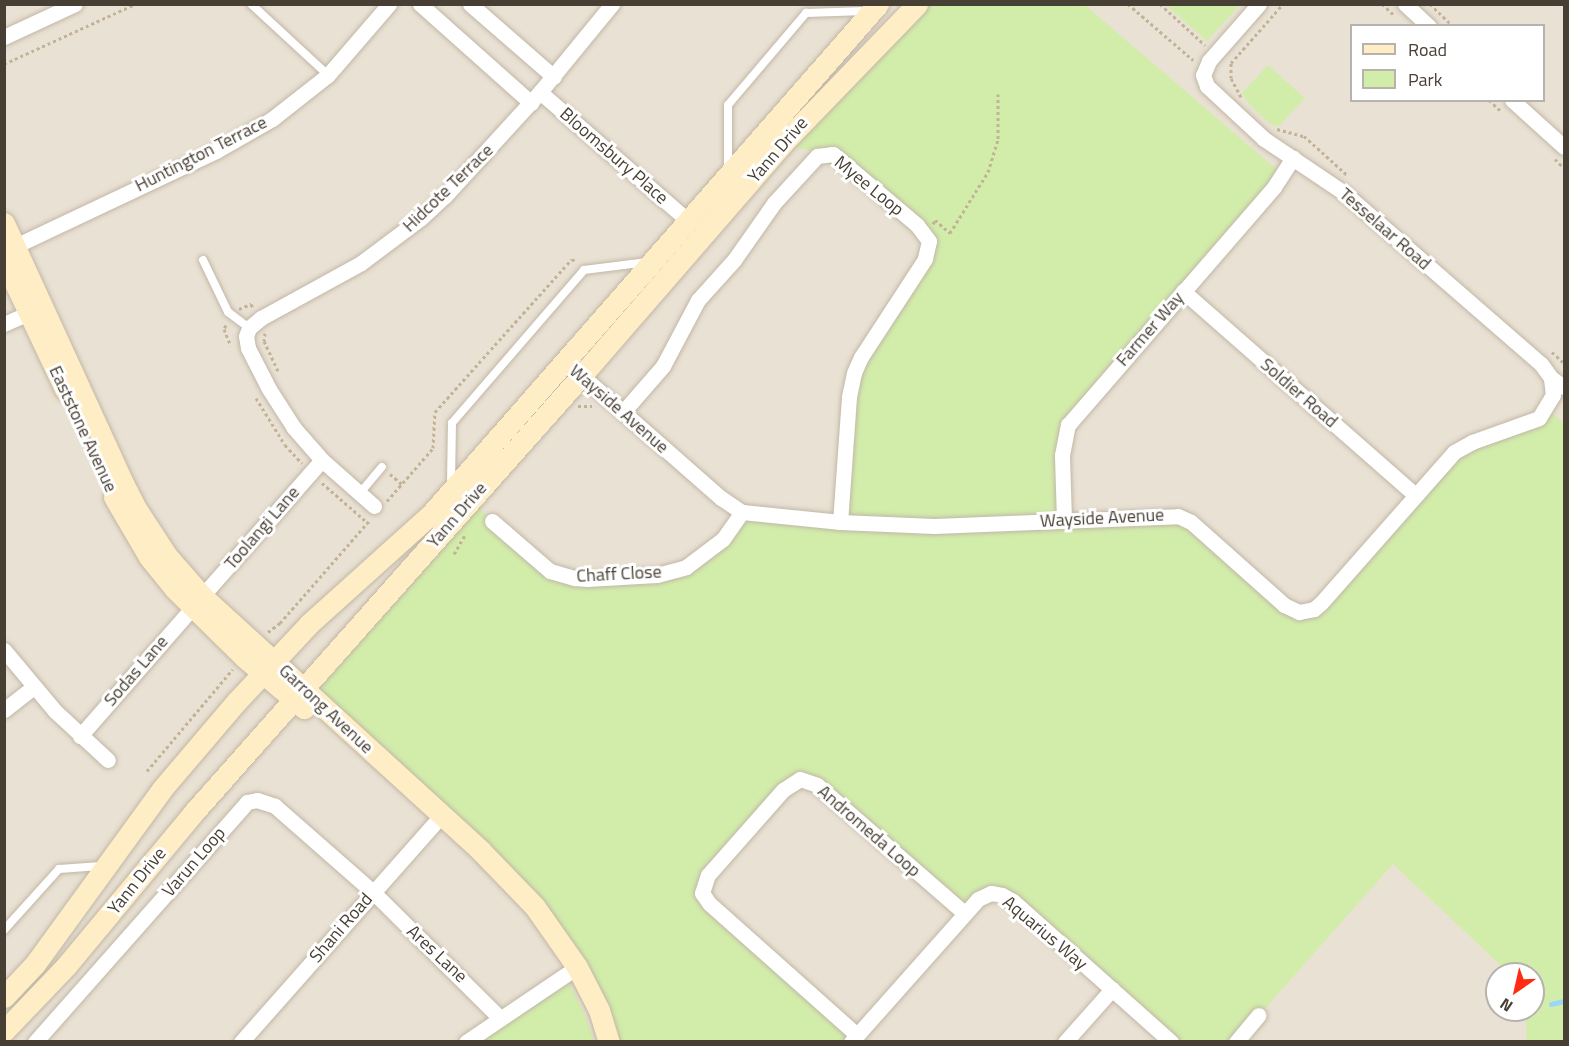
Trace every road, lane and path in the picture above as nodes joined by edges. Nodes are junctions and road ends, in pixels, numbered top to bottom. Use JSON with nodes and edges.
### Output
{"nodes":[{"id":1,"x":75,"y":4,"type":"edge"},
{"id":2,"x":135,"y":4,"type":"edge"},
{"id":3,"x":251,"y":4,"type":"edge"},
{"id":4,"x":389,"y":4,"type":"edge"},
{"id":5,"x":420,"y":4,"type":"edge"},
{"id":6,"x":470,"y":4,"type":"edge"},
{"id":7,"x":612,"y":4,"type":"edge"},
{"id":8,"x":917,"y":4,"type":"edge"},
{"id":9,"x":1128,"y":4,"type":"edge"},
{"id":10,"x":1160,"y":4,"type":"edge"},
{"id":11,"x":1259,"y":4,"type":"edge"},
{"id":12,"x":1283,"y":4,"type":"edge"},
{"id":13,"x":1405,"y":4,"type":"edge"},
{"id":14,"x":1430,"y":4,"type":"edge"},
{"id":15,"x":875,"y":8,"type":"edge"},
{"id":16,"x":1427,"y":24,"type":"edge"},
{"id":17,"x":1451,"y":24,"type":"edge"},
{"id":18,"x":4,"y":37,"type":"edge"},
{"id":19,"x":1215,"y":54,"type":"junction"},
{"id":20,"x":4,"y":64,"type":"edge"},
{"id":21,"x":1204,"y":72,"type":"junction"},
{"id":22,"x":328,"y":75,"type":"junction"},
{"id":23,"x":554,"y":77,"type":"junction"},
{"id":24,"x":998,"y":94,"type":"dead end"},
{"id":25,"x":536,"y":98,"type":"junction"},
{"id":26,"x":1514,"y":102,"type":"edge"},
{"id":27,"x":1245,"y":105,"type":"dead end"},
{"id":28,"x":1271,"y":128,"type":"dead end"},
{"id":29,"x":1564,"y":147,"type":"edge"},
{"id":30,"x":1293,"y":158,"type":"junction"},
{"id":31,"x":729,"y":172,"type":"junction"},
{"id":32,"x":1349,"y":177,"type":"dead end"},
{"id":33,"x":687,"y":220,"type":"junction"},
{"id":34,"x":4,"y":223,"type":"edge"},
{"id":35,"x":925,"y":234,"type":"junction"},
{"id":36,"x":8,"y":252,"type":"edge"},
{"id":37,"x":203,"y":260,"type":"dead end"},
{"id":38,"x":652,"y":261,"type":"junction"},
{"id":39,"x":1183,"y":291,"type":"junction"},
{"id":40,"x":36,"y":310,"type":"junction"},
{"id":41,"x":4,"y":324,"type":"edge"},
{"id":42,"x":249,"y":328,"type":"junction"},
{"id":43,"x":1548,"y":349,"type":"dead end"},
{"id":44,"x":67,"y":359,"type":"joint"},
{"id":45,"x":565,"y":361,"type":"junction"},
{"id":46,"x":1564,"y":363,"type":"edge"},
{"id":47,"x":582,"y":375,"type":"junction"},
{"id":48,"x":1551,"y":378,"type":"junction"},
{"id":49,"x":1564,"y":387,"type":"edge"},
{"id":50,"x":624,"y":412,"type":"junction"},
{"id":51,"x":322,"y":460,"type":"junction"},
{"id":52,"x":382,"y":467,"type":"dead end"},
{"id":53,"x":451,"y":492,"type":"junction"},
{"id":54,"x":360,"y":493,"type":"junction"},
{"id":55,"x":1415,"y":495,"type":"junction"},
{"id":56,"x":374,"y":506,"type":"dead end"},
{"id":57,"x":742,"y":512,"type":"junction"},
{"id":58,"x":1064,"y":520,"type":"junction"},
{"id":59,"x":492,"y":521,"type":"dead end"},
{"id":60,"x":840,"y":522,"type":"junction"},
{"id":61,"x":175,"y":589,"type":"joint"},
{"id":62,"x":198,"y":601,"type":"junction"},
{"id":63,"x":4,"y":650,"type":"edge"},
{"id":64,"x":269,"y":667,"type":"junction"},
{"id":65,"x":33,"y":687,"type":"junction"},
{"id":66,"x":298,"y":693,"type":"junction"},
{"id":67,"x":4,"y":710,"type":"edge"},
{"id":68,"x":80,"y":736,"type":"junction"},
{"id":69,"x":108,"y":760,"type":"dead end"},
{"id":70,"x":437,"y":820,"type":"junction"},
{"id":71,"x":106,"y":866,"type":"junction"},
{"id":72,"x":373,"y":892,"type":"junction"},
{"id":73,"x":964,"y":914,"type":"junction"},
{"id":74,"x":4,"y":930,"type":"edge"},
{"id":75,"x":571,"y":971,"type":"junction"},
{"id":76,"x":1112,"y":989,"type":"junction"},
{"id":77,"x":4,"y":997,"type":"edge"},
{"id":78,"x":1258,"y":1015,"type":"dead end"},
{"id":79,"x":500,"y":1018,"type":"junction"},
{"id":80,"x":4,"y":1031,"type":"edge"},
{"id":81,"x":854,"y":1038,"type":"edge"},
{"id":82,"x":35,"y":1041,"type":"edge"},
{"id":83,"x":241,"y":1041,"type":"edge"},
{"id":84,"x":466,"y":1041,"type":"edge"},
{"id":85,"x":594,"y":1041,"type":"edge"},
{"id":86,"x":609,"y":1041,"type":"edge"},
{"id":87,"x":1065,"y":1041,"type":"edge"},
{"id":88,"x":1171,"y":1041,"type":"edge"},
{"id":89,"x":1236,"y":1041,"type":"edge"}],
"edges":[{"from":1,"to":18,"type":"street"},
{"from":2,"to":20,"type":"path"},
{"from":3,"to":22,"type":"lane"},
{"from":4,"to":22,"type":"street","name":"Huntington Terrace"},
{"from":5,"to":25,"type":"street","name":"Bloomsbury Place"},
{"from":6,"to":23,"type":"street"},
{"from":7,"to":23,"type":"street","name":"Hidcote Terrace"},
{"from":8,"to":47,"type":"street","name":"Yann Drive"},
{"from":9,"to":21,"type":"path"},
{"from":10,"to":19,"type":"path"},
{"from":11,"to":19,"type":"street"},
{"from":12,"to":27,"type":"path"},
{"from":13,"to":16,"type":"street"},
{"from":14,"to":17,"type":"path"},
{"from":15,"to":31,"type":"street","name":"Yann Drive"},
{"from":15,"to":31,"type":"lane"},
{"from":19,"to":21,"type":"street"},
{"from":21,"to":30,"type":"street","name":"Tesselaar Road"},
{"from":22,"to":36,"type":"street","name":"Huntington Terrace"},
{"from":23,"to":25,"type":"street","name":"Hidcote Terrace"},
{"from":24,"to":35,"type":"path"},
{"from":25,"to":33,"type":"street","name":"Bloomsbury Place"},
{"from":25,"to":42,"type":"street","name":"Hidcote Terrace"},
{"from":26,"to":29,"type":"street"},
{"from":28,"to":32,"type":"path"},
{"from":30,"to":39,"type":"street","name":"Farmer Way"},
{"from":30,"to":48,"type":"street","name":"Tesselaar Road"},
{"from":31,"to":33,"type":"street","name":"Yann Drive"},
{"from":33,"to":38,"type":"street","name":"Yann Drive"},
{"from":34,"to":36,"type":"street","name":"Eaststone Avenue"},
{"from":35,"to":50,"type":"street","name":"Myee Loop"},
{"from":35,"to":60,"type":"street"},
{"from":36,"to":40,"type":"street","name":"Eaststone Avenue"},
{"from":37,"to":42,"type":"lane"},
{"from":38,"to":45,"type":"street","name":"Yann Drive"},
{"from":38,"to":53,"type":"lane"},
{"from":39,"to":55,"type":"street","name":"Soldier Road"},
{"from":39,"to":58,"type":"street","name":"Farmer Way"},
{"from":40,"to":41,"type":"street"},
{"from":40,"to":44,"type":"street","name":"Eaststone Avenue"},
{"from":40,"to":61,"type":"street","name":"Eaststone Avenue"},
{"from":42,"to":51,"type":"street"},
{"from":43,"to":46,"type":"path"},
{"from":44,"to":62,"type":"street","name":"Garrong Avenue"},
{"from":45,"to":47,"type":"street","name":"Wayside Avenue"},
{"from":45,"to":53,"type":"street","name":"Yann Drive"},
{"from":47,"to":50,"type":"street","name":"Wayside Avenue"},
{"from":47,"to":66,"type":"street","name":"Yann Drive"},
{"from":48,"to":49,"type":"street","name":"Tesselaar Road"},
{"from":48,"to":55,"type":"street","name":"Wayside Avenue"},
{"from":50,"to":57,"type":"street","name":"Wayside Avenue"},
{"from":51,"to":54,"type":"street"},
{"from":51,"to":62,"type":"street","name":"Toolangi Lane"},
{"from":52,"to":54,"type":"lane"},
{"from":53,"to":64,"type":"street","name":"Yann Drive"},
{"from":54,"to":56,"type":"street"},
{"from":55,"to":58,"type":"street","name":"Wayside Avenue"},
{"from":57,"to":59,"type":"street","name":"Chaff Close"},
{"from":57,"to":60,"type":"street","name":"Wayside Avenue"},
{"from":58,"to":60,"type":"street","name":"Wayside Avenue"},
{"from":61,"to":62,"type":"street","name":"Garrong Avenue"},
{"from":62,"to":64,"type":"street","name":"Garrong Avenue"},
{"from":62,"to":68,"type":"street","name":"Sodas Lane"},
{"from":63,"to":65,"type":"street"},
{"from":64,"to":66,"type":"street","name":"Garrong Avenue"},
{"from":64,"to":71,"type":"street","name":"Yann Drive"},
{"from":65,"to":67,"type":"street"},
{"from":65,"to":68,"type":"street"},
{"from":66,"to":70,"type":"street","name":"Garrong Avenue"},
{"from":66,"to":80,"type":"street","name":"Yann Drive"},
{"from":68,"to":69,"type":"street"},
{"from":70,"to":72,"type":"street","name":"Shani Road"},
{"from":70,"to":75,"type":"street","name":"Garrong Avenue"},
{"from":71,"to":74,"type":"lane"},
{"from":71,"to":77,"type":"street","name":"Yann Drive"},
{"from":72,"to":79,"type":"street","name":"Ares Lane"},
{"from":72,"to":82,"type":"street","name":"Varun Loop"},
{"from":72,"to":83,"type":"street","name":"Shani Road"},
{"from":73,"to":76,"type":"street","name":"Aquarius Way"},
{"from":73,"to":81,"type":"street","name":"Aquarius Way"},
{"from":73,"to":81,"type":"street","name":"Andromeda Loop"},
{"from":75,"to":79,"type":"street"},
{"from":75,"to":85,"type":"street","name":"Garrong Avenue"},
{"from":75,"to":86,"type":"street","name":"Garrong Avenue"},
{"from":76,"to":87,"type":"street"},
{"from":76,"to":88,"type":"street","name":"Aquarius Way"},
{"from":78,"to":89,"type":"street"},
{"from":79,"to":84,"type":"street"}]}
